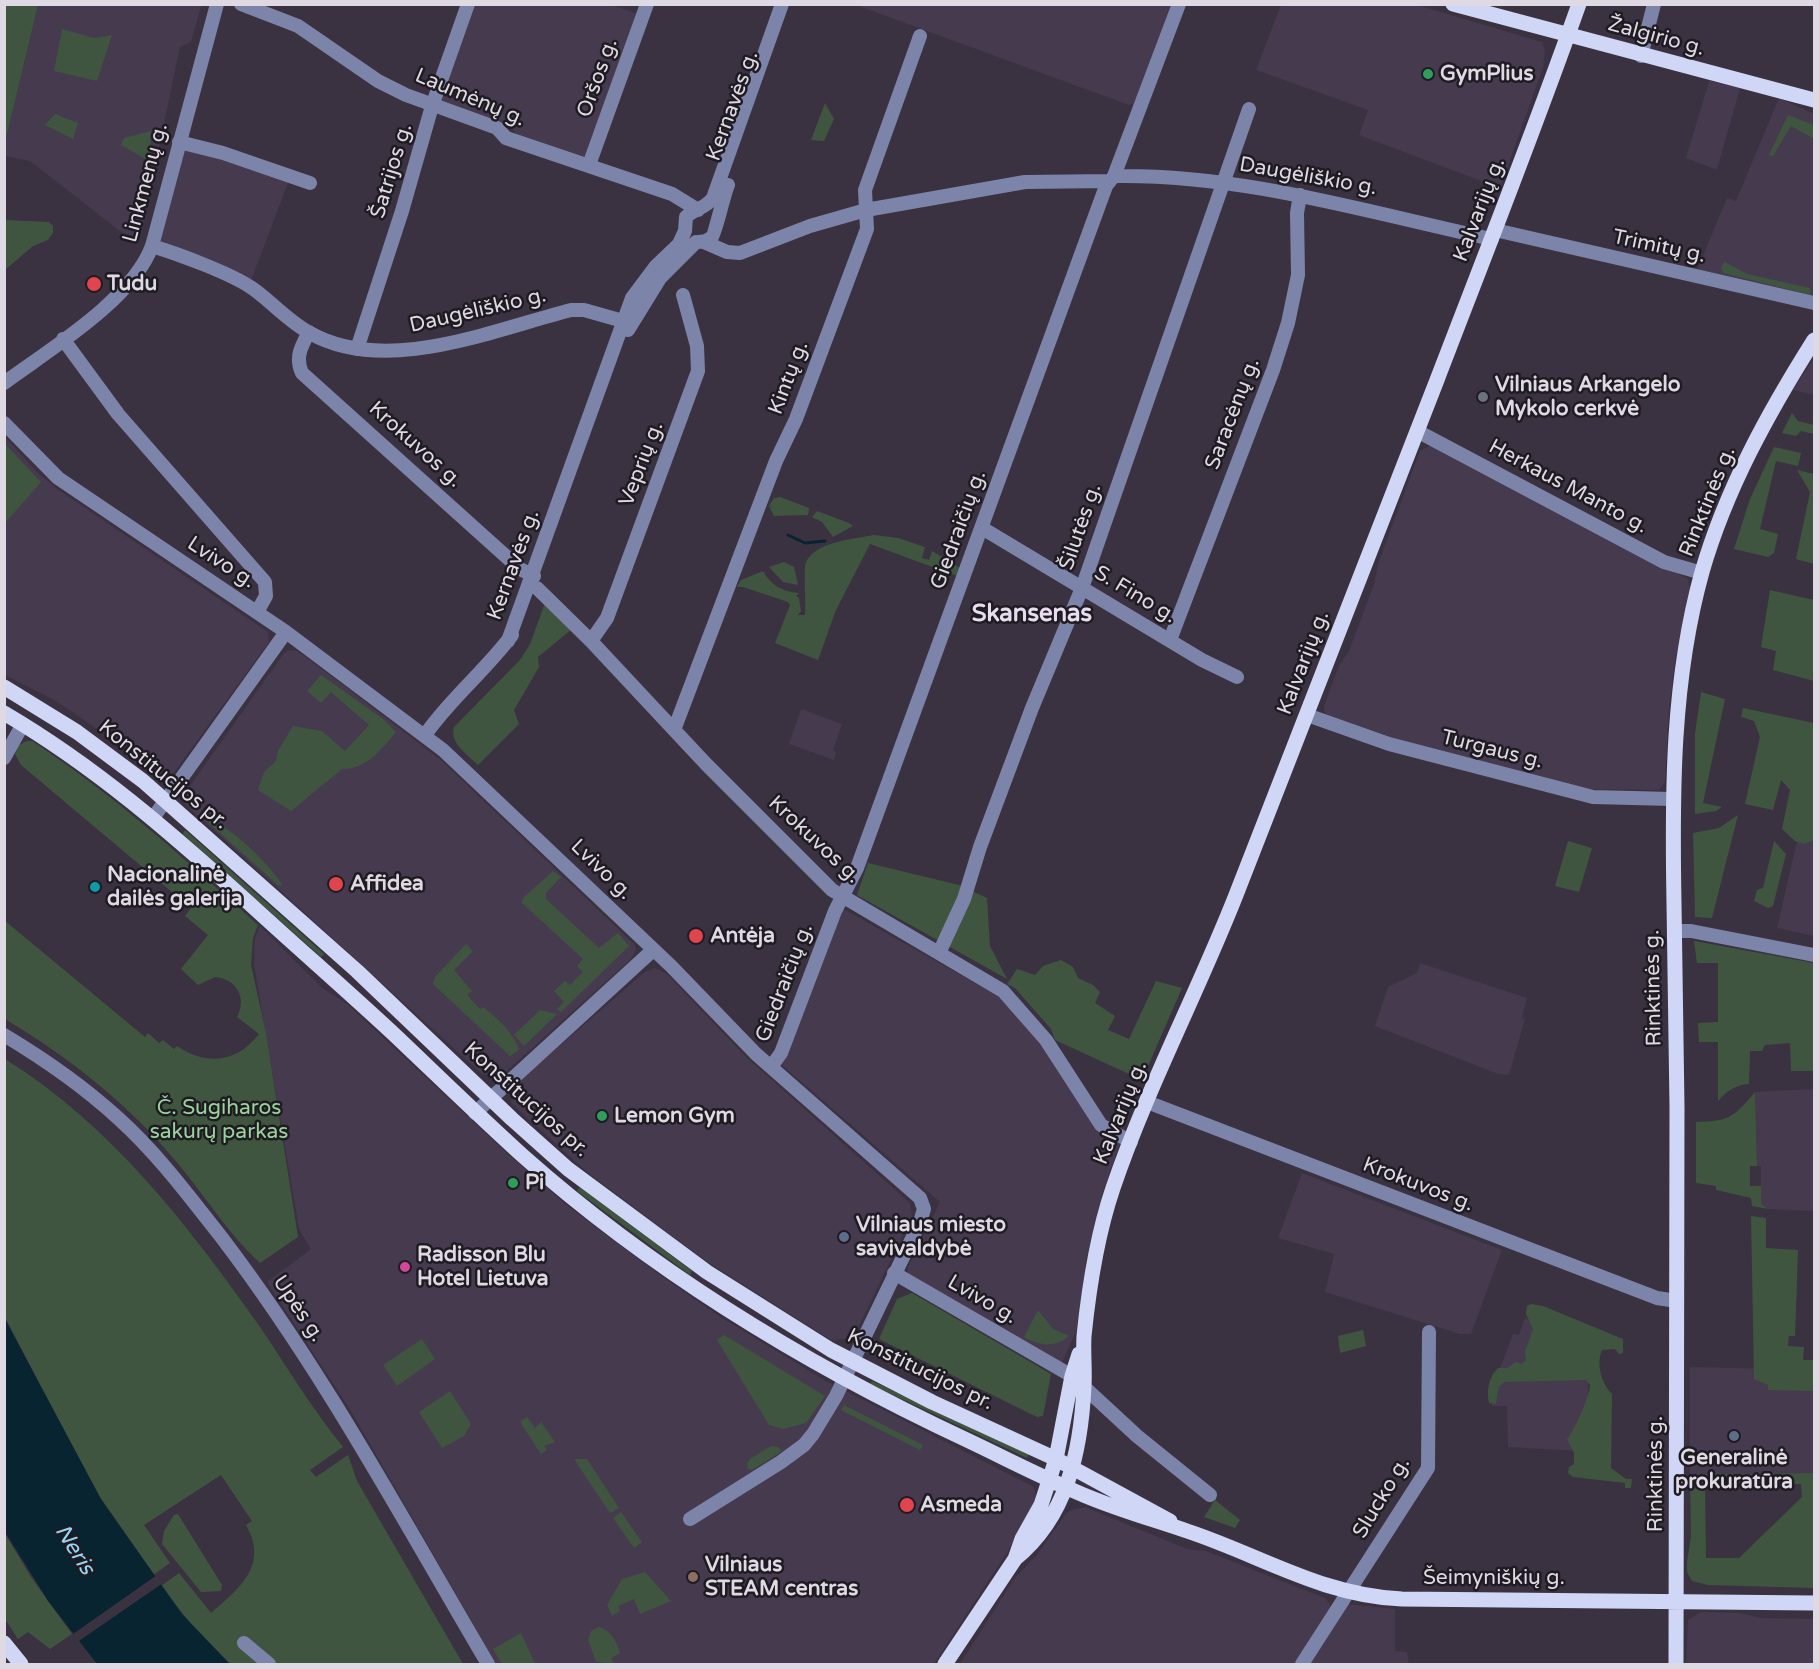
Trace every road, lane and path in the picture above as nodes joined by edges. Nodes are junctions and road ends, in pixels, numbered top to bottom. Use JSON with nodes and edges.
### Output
{"nodes":[{"id":1,"x":218,"y":4,"type":"edge"},
{"id":2,"x":241,"y":4,"type":"edge"},
{"id":3,"x":468,"y":4,"type":"edge"},
{"id":4,"x":647,"y":4,"type":"edge"},
{"id":5,"x":782,"y":4,"type":"edge"},
{"id":6,"x":791,"y":4,"type":"edge"},
{"id":7,"x":1179,"y":4,"type":"edge"},
{"id":8,"x":1453,"y":4,"type":"edge"},
{"id":9,"x":1578,"y":4,"type":"edge"},
{"id":10,"x":1654,"y":4,"type":"edge"},
{"id":11,"x":920,"y":36,"type":"dead end"},
{"id":12,"x":1568,"y":36,"type":"junction"},
{"id":13,"x":1641,"y":56,"type":"junction"},
{"id":14,"x":1815,"y":100,"type":"edge"},
{"id":15,"x":432,"y":106,"type":"junction"},
{"id":16,"x":1249,"y":108,"type":"dead end"},
{"id":17,"x":178,"y":142,"type":"junction"},
{"id":18,"x":589,"y":165,"type":"junction"},
{"id":19,"x":1112,"y":178,"type":"junction"},
{"id":20,"x":310,"y":183,"type":"dead end"},
{"id":21,"x":1224,"y":183,"type":"junction"},
{"id":22,"x":662,"y":192,"type":"junction"},
{"id":23,"x":1300,"y":195,"type":"junction"},
{"id":24,"x":700,"y":210,"type":"junction"},
{"id":25,"x":866,"y":210,"type":"junction"},
{"id":26,"x":716,"y":225,"type":"junction"},
{"id":27,"x":685,"y":226,"type":"junction"},
{"id":28,"x":1493,"y":234,"type":"junction"},
{"id":29,"x":700,"y":242,"type":"junction"},
{"id":30,"x":152,"y":246,"type":"junction"},
{"id":31,"x":750,"y":249,"type":"junction"},
{"id":32,"x":683,"y":296,"type":"dead end"},
{"id":33,"x":1815,"y":303,"type":"edge"},
{"id":34,"x":622,"y":321,"type":"junction"},
{"id":35,"x":309,"y":332,"type":"junction"},
{"id":36,"x":63,"y":339,"type":"junction"},
{"id":37,"x":1815,"y":340,"type":"edge"},
{"id":38,"x":357,"y":349,"type":"junction"},
{"id":39,"x":4,"y":383,"type":"edge"},
{"id":40,"x":4,"y":423,"type":"edge"},
{"id":41,"x":1417,"y":431,"type":"junction"},
{"id":42,"x":982,"y":528,"type":"junction"},
{"id":43,"x":1702,"y":573,"type":"junction"},
{"id":44,"x":536,"y":582,"type":"junction"},
{"id":45,"x":1082,"y":588,"type":"junction"},
{"id":46,"x":256,"y":612,"type":"junction"},
{"id":47,"x":286,"y":632,"type":"junction"},
{"id":48,"x":1170,"y":640,"type":"junction"},
{"id":49,"x":591,"y":641,"type":"junction"},
{"id":50,"x":1237,"y":677,"type":"dead end"},
{"id":51,"x":4,"y":687,"type":"edge"},
{"id":52,"x":4,"y":712,"type":"edge"},
{"id":53,"x":1307,"y":715,"type":"junction"},
{"id":54,"x":23,"y":724,"type":"junction"},
{"id":55,"x":674,"y":730,"type":"junction"},
{"id":56,"x":425,"y":735,"type":"junction"},
{"id":57,"x":4,"y":758,"type":"edge"},
{"id":58,"x":1672,"y":799,"type":"junction"},
{"id":59,"x":167,"y":801,"type":"junction"},
{"id":60,"x":153,"y":818,"type":"junction"},
{"id":61,"x":843,"y":897,"type":"junction"},
{"id":62,"x":1675,"y":931,"type":"junction"},
{"id":63,"x":653,"y":950,"type":"junction"},
{"id":64,"x":939,"y":953,"type":"junction"},
{"id":65,"x":1815,"y":955,"type":"edge"},
{"id":66,"x":4,"y":1035,"type":"edge"},
{"id":67,"x":771,"y":1067,"type":"junction"},
{"id":68,"x":490,"y":1099,"type":"junction"},
{"id":69,"x":1147,"y":1102,"type":"junction"},
{"id":70,"x":475,"y":1113,"type":"junction"},
{"id":71,"x":1131,"y":1142,"type":"junction"},
{"id":72,"x":894,"y":1274,"type":"junction"},
{"id":73,"x":1677,"y":1301,"type":"junction"},
{"id":74,"x":1429,"y":1332,"type":"dead end"},
{"id":75,"x":1084,"y":1340,"type":"junction"},
{"id":76,"x":851,"y":1361,"type":"junction"},
{"id":77,"x":1072,"y":1376,"type":"junction"},
{"id":78,"x":843,"y":1380,"type":"junction"},
{"id":79,"x":1084,"y":1387,"type":"junction"},
{"id":80,"x":1056,"y":1459,"type":"junction"},
{"id":81,"x":1073,"y":1468,"type":"junction"},
{"id":82,"x":1051,"y":1480,"type":"junction"},
{"id":83,"x":1067,"y":1488,"type":"junction"},
{"id":84,"x":1210,"y":1495,"type":"dead end"},
{"id":85,"x":690,"y":1519,"type":"dead end"},
{"id":86,"x":1186,"y":1531,"type":"junction"},
{"id":87,"x":1015,"y":1559,"type":"junction"},
{"id":88,"x":1350,"y":1593,"type":"junction"},
{"id":89,"x":1677,"y":1600,"type":"junction"},
{"id":90,"x":1815,"y":1603,"type":"edge"},
{"id":91,"x":4,"y":1643,"type":"edge"},
{"id":92,"x":244,"y":1643,"type":"dead end"},
{"id":93,"x":21,"y":1665,"type":"edge"},
{"id":94,"x":269,"y":1665,"type":"edge"},
{"id":95,"x":489,"y":1665,"type":"edge"},
{"id":96,"x":945,"y":1665,"type":"edge"},
{"id":97,"x":1302,"y":1665,"type":"edge"},
{"id":98,"x":1676,"y":1665,"type":"edge"}],
"edges":[{"from":1,"to":17,"type":"street","name":"Linkmenų g."},
{"from":2,"to":15,"type":"street","name":"Laumėnų g."},
{"from":3,"to":15,"type":"street","name":"Šatrijos g."},
{"from":4,"to":18,"type":"street","name":"Oršos g."},
{"from":5,"to":24,"type":"street","name":"Kernavės g."},
{"from":6,"to":26,"type":"street","name":"Kernavės g."},
{"from":7,"to":19,"type":"street","name":"Giedraičių g."},
{"from":8,"to":12,"type":"main road","name":"Žalgirio g."},
{"from":9,"to":12,"type":"main road","name":"Kalvarijų g."},
{"from":10,"to":13,"type":"street"},
{"from":11,"to":25,"type":"street","name":"Kintų g."},
{"from":12,"to":13,"type":"main road","name":"Žalgirio g."},
{"from":12,"to":28,"type":"main road","name":"Kalvarijų g."},
{"from":13,"to":14,"type":"main road","name":"Žalgirio g."},
{"from":15,"to":18,"type":"street","name":"Laumėnų g."},
{"from":15,"to":38,"type":"street","name":"Šatrijos g."},
{"from":16,"to":21,"type":"street","name":"Šilutės g."},
{"from":17,"to":20,"type":"street"},
{"from":17,"to":30,"type":"street","name":"Linkmenų g."},
{"from":18,"to":22,"type":"street","name":"Laumėnų g."},
{"from":19,"to":21,"type":"street","name":"Daugėliškio g."},
{"from":19,"to":25,"type":"street","name":"Daugėliškio g."},
{"from":19,"to":42,"type":"street","name":"Giedraičių g."},
{"from":21,"to":23,"type":"street","name":"Daugėliškio g."},
{"from":21,"to":45,"type":"street","name":"Šilutės g."},
{"from":22,"to":24,"type":"street","name":"Laumėnų g."},
{"from":22,"to":27,"type":"street","name":"Laumėnų g."},
{"from":23,"to":28,"type":"street","name":"Daugėliškio g."},
{"from":23,"to":48,"type":"street","name":"Saracėnų g."},
{"from":24,"to":26,"type":"street"},
{"from":24,"to":27,"type":"street","name":"Kernavės g."},
{"from":25,"to":31,"type":"street","name":"Daugėliškio g."},
{"from":25,"to":55,"type":"street","name":"Kintų g."},
{"from":26,"to":29,"type":"street","name":"Kernavės g."},
{"from":26,"to":31,"type":"street"},
{"from":27,"to":29,"type":"street"},
{"from":27,"to":34,"type":"street","name":"Kernavės g."},
{"from":28,"to":33,"type":"street","name":"Trimitų g."},
{"from":28,"to":41,"type":"main road","name":"Kalvarijų g."},
{"from":29,"to":31,"type":"street","name":"Daugėliškio g."},
{"from":29,"to":44,"type":"street","name":"Kernavės g."},
{"from":30,"to":35,"type":"street","name":"Daugėliškio g."},
{"from":30,"to":36,"type":"street","name":"Linkmenų g."},
{"from":32,"to":49,"type":"street","name":"Veprių g."},
{"from":34,"to":38,"type":"street","name":"Daugėliškio g."},
{"from":34,"to":44,"type":"street","name":"Kernavės g."},
{"from":35,"to":38,"type":"street","name":"Daugėliškio g."},
{"from":35,"to":44,"type":"street","name":"Krokuvos g."},
{"from":36,"to":39,"type":"street","name":"Linkmenų g."},
{"from":36,"to":46,"type":"street"},
{"from":37,"to":43,"type":"main road","name":"Rinktinės g."},
{"from":40,"to":46,"type":"street","name":"Lvivo g."},
{"from":41,"to":43,"type":"street","name":"Herkaus Manto g."},
{"from":41,"to":53,"type":"main road","name":"Kalvarijų g."},
{"from":42,"to":45,"type":"street","name":"S. Fino g."},
{"from":42,"to":61,"type":"street","name":"Giedraičių g."},
{"from":43,"to":58,"type":"main road","name":"Rinktinės g."},
{"from":44,"to":49,"type":"street","name":"Krokuvos g."},
{"from":44,"to":56,"type":"street","name":"Kernavės g."},
{"from":45,"to":48,"type":"street","name":"S. Fino g."},
{"from":45,"to":64,"type":"street","name":"Šilutės g."},
{"from":46,"to":47,"type":"street","name":"Lvivo g."},
{"from":47,"to":56,"type":"street","name":"Lvivo g."},
{"from":47,"to":59,"type":"street"},
{"from":48,"to":50,"type":"street","name":"S. Fino g."},
{"from":49,"to":55,"type":"street","name":"Krokuvos g."},
{"from":51,"to":59,"type":"main road","name":"Konstitucijos pr."},
{"from":52,"to":54,"type":"main road","name":"Konstitucijos pr."},
{"from":53,"to":58,"type":"street","name":"Turgaus g."},
{"from":53,"to":69,"type":"main road","name":"Kalvarijų g."},
{"from":54,"to":57,"type":"street"},
{"from":54,"to":60,"type":"main road","name":"Konstitucijos pr."},
{"from":55,"to":61,"type":"street","name":"Krokuvos g."},
{"from":56,"to":63,"type":"street","name":"Lvivo g."},
{"from":58,"to":62,"type":"main road","name":"Rinktinės g."},
{"from":59,"to":60,"type":"street"},
{"from":59,"to":68,"type":"main road","name":"Konstitucijos pr."},
{"from":60,"to":70,"type":"main road","name":"Konstitucijos pr."},
{"from":61,"to":64,"type":"street","name":"Krokuvos g."},
{"from":61,"to":67,"type":"street","name":"Giedraičių g."},
{"from":62,"to":65,"type":"street"},
{"from":62,"to":73,"type":"main road","name":"Rinktinės g."},
{"from":63,"to":67,"type":"street","name":"Lvivo g."},
{"from":63,"to":68,"type":"street"},
{"from":64,"to":71,"type":"street","name":"Krokuvos g."},
{"from":66,"to":95,"type":"street","name":"Upės g."},
{"from":67,"to":72,"type":"street","name":"Lvivo g."},
{"from":68,"to":70,"type":"street"},
{"from":68,"to":76,"type":"main road","name":"Konstitucijos pr."},
{"from":69,"to":71,"type":"main road","name":"Kalvarijų g."},
{"from":69,"to":73,"type":"street","name":"Krokuvos g."},
{"from":70,"to":78,"type":"main road","name":"Konstitucijos pr."},
{"from":71,"to":75,"type":"main road","name":"Kalvarijų g."},
{"from":72,"to":76,"type":"street"},
{"from":72,"to":77,"type":"street","name":"Lvivo g."},
{"from":73,"to":89,"type":"main road","name":"Rinktinės g."},
{"from":74,"to":88,"type":"street","name":"Slucko g."},
{"from":75,"to":77,"type":"main road","name":"Kalvarijų g."},
{"from":75,"to":79,"type":"main road","name":"Kalvarijų g."},
{"from":76,"to":78,"type":"street"},
{"from":76,"to":80,"type":"main road","name":"Konstitucijos pr."},
{"from":77,"to":80,"type":"main road","name":"Kalvarijų g."},
{"from":78,"to":82,"type":"main road","name":"Konstitucijos pr."},
{"from":78,"to":85,"type":"street"},
{"from":79,"to":81,"type":"main road","name":"Kalvarijų g."},
{"from":79,"to":84,"type":"street"},
{"from":80,"to":81,"type":"main road","name":"Konstitucijos pr."},
{"from":80,"to":82,"type":"main road","name":"Kalvarijų g."},
{"from":81,"to":83,"type":"main road","name":"Kalvarijų g."},
{"from":81,"to":86,"type":"main road","name":"Šeimyniškių g."},
{"from":82,"to":83,"type":"main road","name":"Konstitucijos pr."},
{"from":82,"to":87,"type":"main road","name":"Kalvarijų g."},
{"from":83,"to":86,"type":"main road","name":"Šeimyniškių g."},
{"from":83,"to":87,"type":"main road","name":"Kalvarijų g."},
{"from":86,"to":88,"type":"main road","name":"Šeimyniškių g."},
{"from":87,"to":96,"type":"main road","name":"Kalvarijų g."},
{"from":88,"to":89,"type":"main road","name":"Šeimyniškių g."},
{"from":88,"to":97,"type":"street","name":"Slucko g."},
{"from":89,"to":90,"type":"main road","name":"Šeimyniškių g."},
{"from":89,"to":98,"type":"main road","name":"Rinktinės g."},
{"from":91,"to":93,"type":"main road"},
{"from":92,"to":94,"type":"street"}]}
